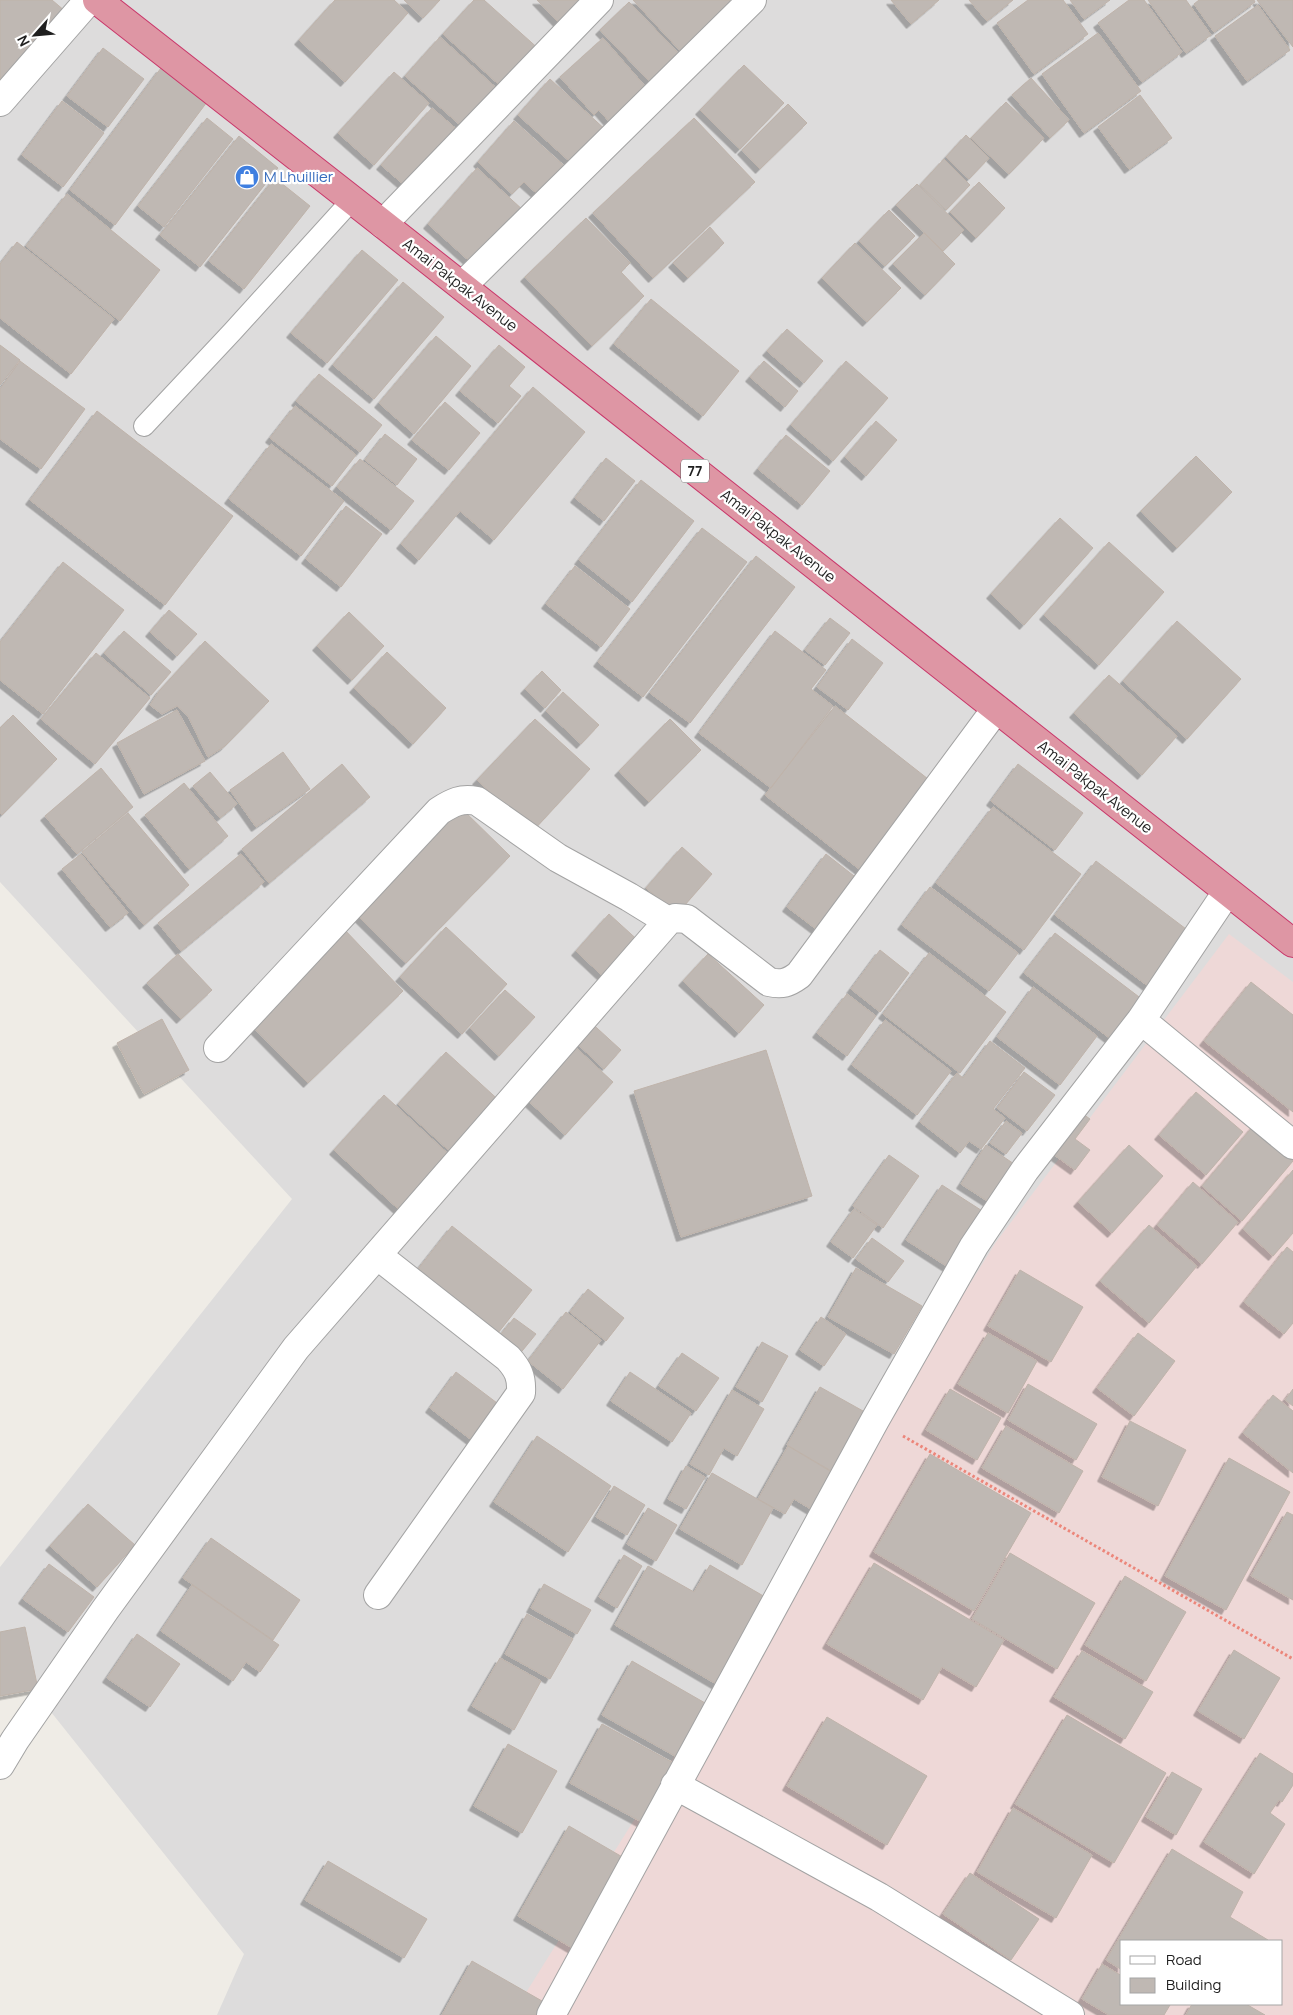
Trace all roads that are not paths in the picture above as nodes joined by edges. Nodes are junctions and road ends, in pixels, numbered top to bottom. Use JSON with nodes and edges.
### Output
{"nodes":[{"id":1,"x":89,"y":0,"type":"edge"},
{"id":2,"x":97,"y":0,"type":"edge"},
{"id":3,"x":600,"y":0,"type":"edge"},
{"id":4,"x":752,"y":0,"type":"edge"},
{"id":5,"x":0,"y":102,"type":"edge"},
{"id":6,"x":352,"y":200,"type":"junction"},
{"id":7,"x":383,"y":224,"type":"junction"},
{"id":8,"x":462,"y":286,"type":"junction"},
{"id":9,"x":144,"y":426,"type":"dead end"},
{"id":10,"x":996,"y":709,"type":"junction"},
{"id":11,"x":1227,"y":892,"type":"junction"},
{"id":12,"x":668,"y":921,"type":"junction"},
{"id":13,"x":1293,"y":943,"type":"edge"},
{"id":14,"x":1141,"y":1020,"type":"junction"},
{"id":15,"x":218,"y":1048,"type":"dead end"},
{"id":16,"x":1293,"y":1145,"type":"edge"},
{"id":17,"x":377,"y":1255,"type":"junction"},
{"id":18,"x":378,"y":1595,"type":"dead end"},
{"id":19,"x":0,"y":1765,"type":"edge"},
{"id":20,"x":675,"y":1785,"type":"junction"},
{"id":21,"x":551,"y":2015,"type":"edge"},
{"id":22,"x":1070,"y":2015,"type":"edge"}],
"edges":[{"from":1,"to":5,"type":"street"},
{"from":2,"to":6,"type":"highway","name":"Amai Pakpak Avenue","number":"77"},
{"from":3,"to":7,"type":"street"},
{"from":4,"to":8,"type":"street"},
{"from":6,"to":7,"type":"highway","name":"Amai Pakpak Avenue","number":"77"},
{"from":6,"to":9,"type":"lane"},
{"from":7,"to":8,"type":"highway","name":"Amai Pakpak Avenue","number":"77"},
{"from":8,"to":10,"type":"highway","name":"Amai Pakpak Avenue","number":"77"},
{"from":10,"to":11,"type":"highway","name":"Amai Pakpak Avenue","number":"77"},
{"from":10,"to":12,"type":"street"},
{"from":11,"to":13,"type":"highway","name":"Amai Pakpak Avenue","number":"77"},
{"from":11,"to":14,"type":"street"},
{"from":12,"to":15,"type":"street"},
{"from":12,"to":17,"type":"street"},
{"from":14,"to":16,"type":"street"},
{"from":14,"to":20,"type":"street"},
{"from":17,"to":18,"type":"street"},
{"from":17,"to":19,"type":"street"},
{"from":20,"to":21,"type":"street"},
{"from":20,"to":22,"type":"street"}]}
